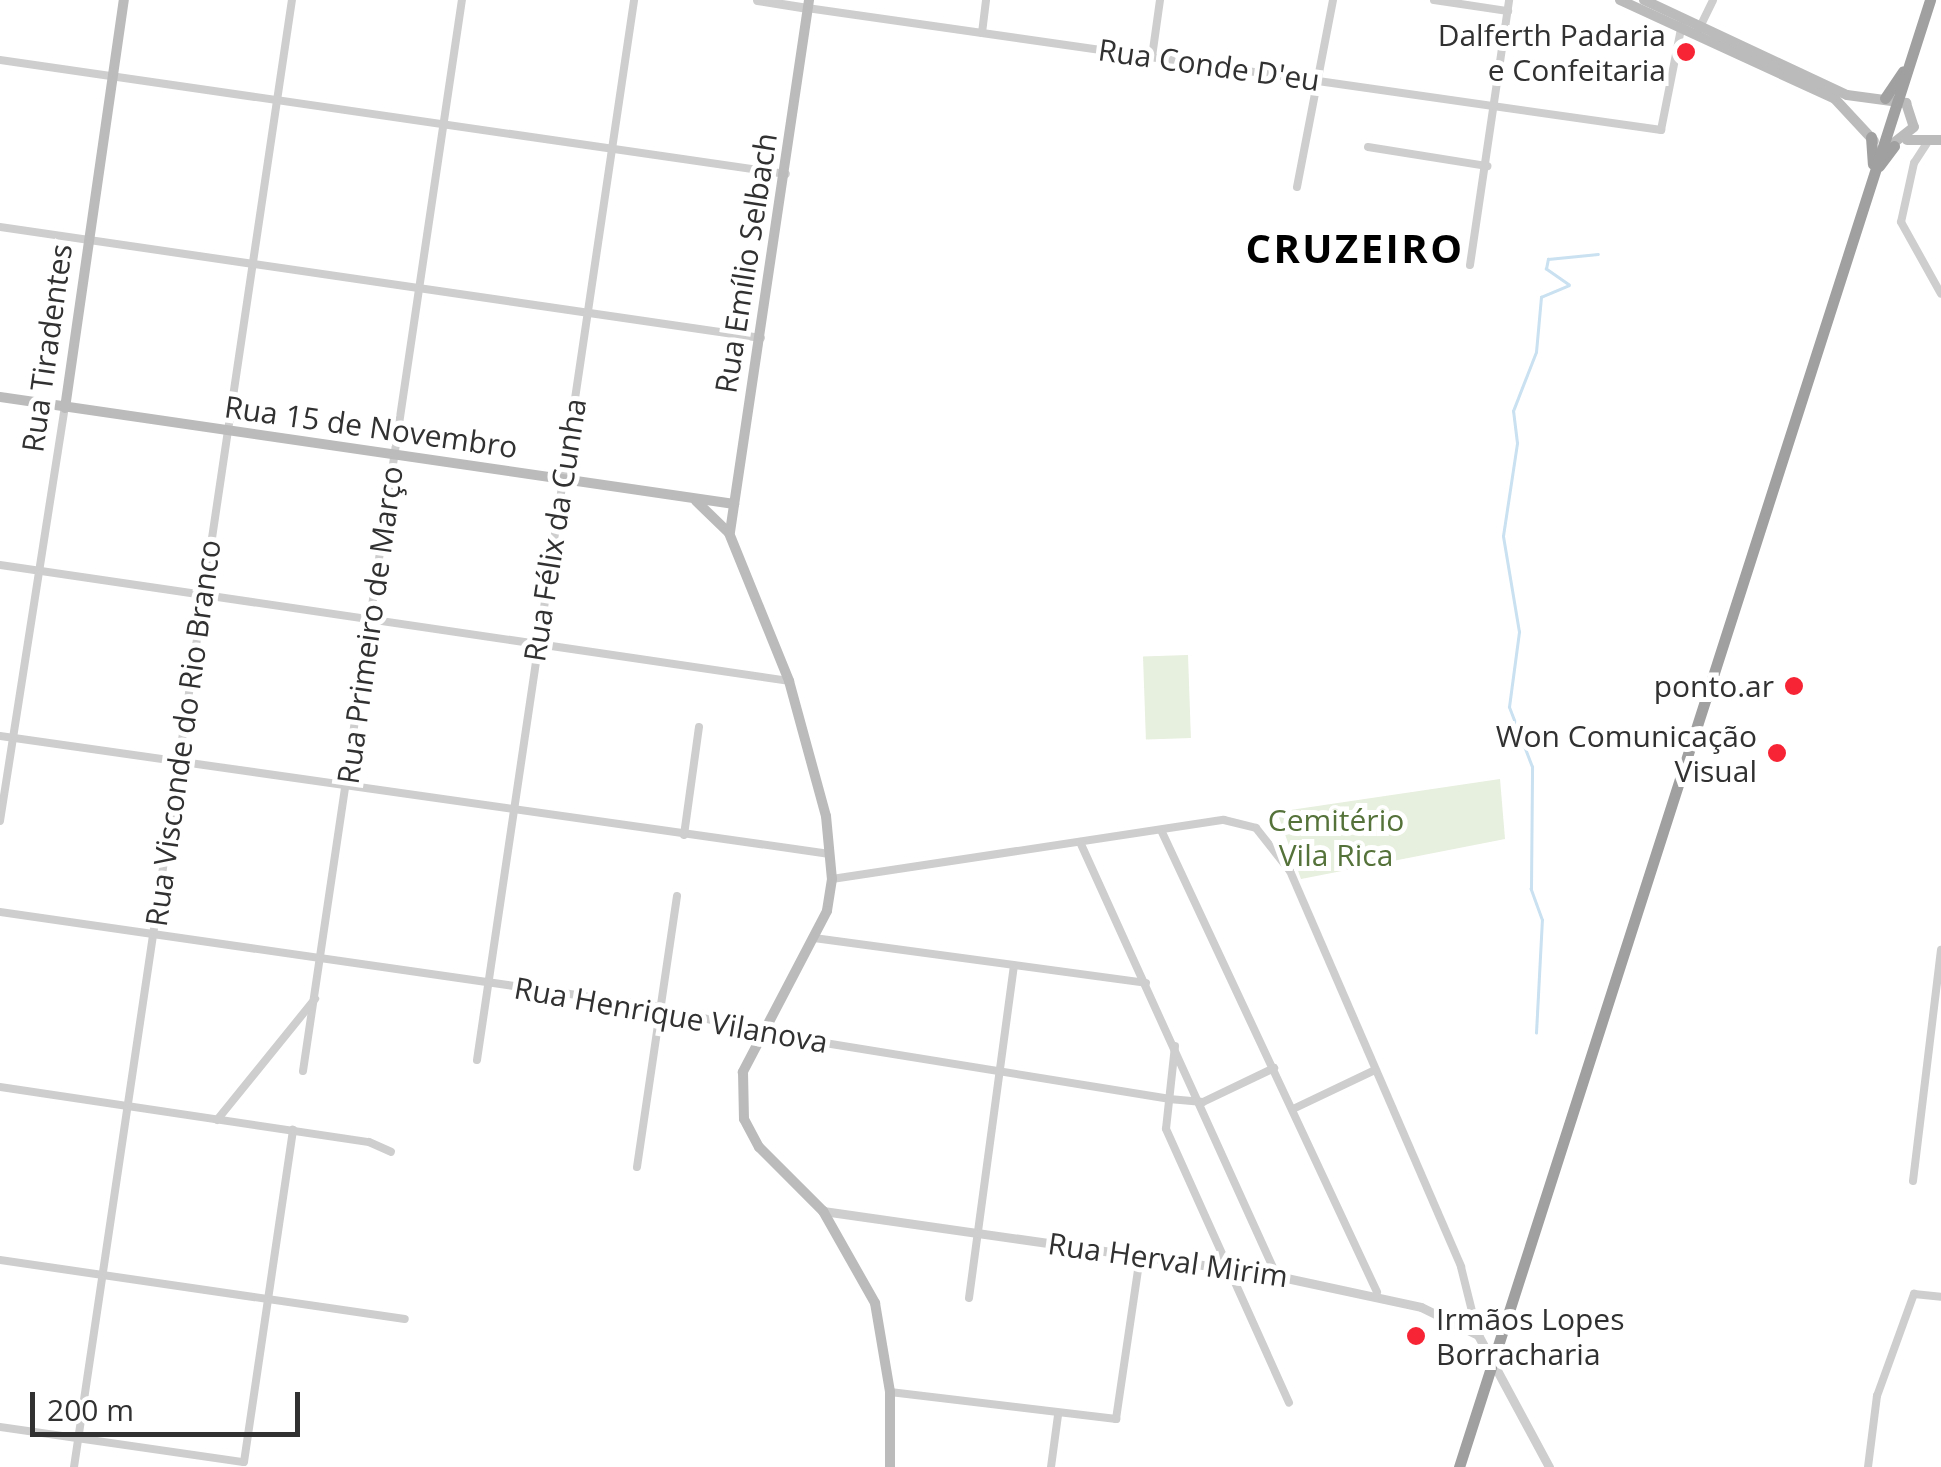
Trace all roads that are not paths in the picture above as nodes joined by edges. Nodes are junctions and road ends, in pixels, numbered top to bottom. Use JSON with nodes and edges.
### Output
{"nodes":[{"id":1,"x":124,"y":0,"type":"edge"},
{"id":2,"x":292,"y":0,"type":"edge"},
{"id":3,"x":462,"y":0,"type":"edge"},
{"id":4,"x":634,"y":0,"type":"edge"},
{"id":5,"x":757,"y":0,"type":"edge"},
{"id":6,"x":986,"y":0,"type":"edge"},
{"id":7,"x":1160,"y":0,"type":"edge"},
{"id":8,"x":1333,"y":0,"type":"edge"},
{"id":9,"x":1434,"y":0,"type":"edge"},
{"id":10,"x":1509,"y":0,"type":"edge"},
{"id":11,"x":1620,"y":0,"type":"edge"},
{"id":12,"x":1644,"y":0,"type":"edge"},
{"id":13,"x":1714,"y":0,"type":"edge"},
{"id":14,"x":1930,"y":0,"type":"edge"},
{"id":15,"x":808,"y":4,"type":"edge"},
{"id":16,"x":1508,"y":11,"type":"junction"},
{"id":17,"x":1682,"y":21,"type":"junction"},
{"id":18,"x":1699,"y":31,"type":"junction"},
{"id":19,"x":982,"y":33,"type":"junction"},
{"id":20,"x":1152,"y":57,"type":"junction"},
{"id":21,"x":0,"y":60,"type":"edge"},
{"id":22,"x":113,"y":76,"type":"junction"},
{"id":23,"x":1320,"y":81,"type":"junction"},
{"id":24,"x":1892,"y":100,"type":"junction"},
{"id":25,"x":276,"y":101,"type":"junction"},
{"id":26,"x":1494,"y":106,"type":"junction"},
{"id":27,"x":1914,"y":119,"type":"junction"},
{"id":28,"x":440,"y":126,"type":"junction"},
{"id":29,"x":1868,"y":132,"type":"junction"},
{"id":30,"x":1933,"y":137,"type":"edge"},
{"id":31,"x":1894,"y":144,"type":"junction"},
{"id":32,"x":1368,"y":146,"type":"dead end"},
{"id":33,"x":612,"y":150,"type":"junction"},
{"id":34,"x":1487,"y":166,"type":"junction"},
{"id":35,"x":1873,"y":173,"type":"junction"},
{"id":36,"x":786,"y":174,"type":"junction"},
{"id":37,"x":1297,"y":187,"type":"dead end"},
{"id":38,"x":0,"y":227,"type":"edge"},
{"id":39,"x":88,"y":242,"type":"junction"},
{"id":40,"x":251,"y":264,"type":"junction"},
{"id":41,"x":1470,"y":265,"type":"dead end"},
{"id":42,"x":417,"y":288,"type":"junction"},
{"id":43,"x":1941,"y":294,"type":"edge"},
{"id":44,"x":588,"y":314,"type":"junction"},
{"id":45,"x":761,"y":338,"type":"junction"},
{"id":46,"x":0,"y":397,"type":"edge"},
{"id":47,"x":65,"y":408,"type":"junction"},
{"id":48,"x":225,"y":432,"type":"junction"},
{"id":49,"x":393,"y":457,"type":"junction"},
{"id":50,"x":563,"y":479,"type":"junction"},
{"id":51,"x":696,"y":500,"type":"junction"},
{"id":52,"x":734,"y":504,"type":"junction"},
{"id":53,"x":730,"y":534,"type":"junction"},
{"id":54,"x":0,"y":565,"type":"edge"},
{"id":55,"x":38,"y":570,"type":"junction"},
{"id":56,"x":202,"y":594,"type":"junction"},
{"id":57,"x":371,"y":618,"type":"junction"},
{"id":58,"x":538,"y":642,"type":"junction"},
{"id":59,"x":789,"y":681,"type":"junction"},
{"id":60,"x":699,"y":728,"type":"dead end"},
{"id":61,"x":0,"y":736,"type":"edge"},
{"id":62,"x":13,"y":738,"type":"junction"},
{"id":63,"x":180,"y":764,"type":"junction"},
{"id":64,"x":348,"y":788,"type":"junction"},
{"id":65,"x":512,"y":812,"type":"junction"},
{"id":66,"x":0,"y":821,"type":"edge"},
{"id":67,"x":1162,"y":830,"type":"junction"},
{"id":68,"x":684,"y":835,"type":"junction"},
{"id":69,"x":1080,"y":842,"type":"junction"},
{"id":70,"x":830,"y":854,"type":"junction"},
{"id":71,"x":832,"y":879,"type":"junction"},
{"id":72,"x":676,"y":896,"type":"dead end"},
{"id":73,"x":0,"y":912,"type":"edge"},
{"id":74,"x":154,"y":935,"type":"junction"},
{"id":75,"x":814,"y":938,"type":"junction"},
{"id":76,"x":1941,"y":950,"type":"edge"},
{"id":77,"x":324,"y":960,"type":"junction"},
{"id":78,"x":1014,"y":966,"type":"junction"},
{"id":79,"x":487,"y":982,"type":"junction"},
{"id":80,"x":1146,"y":983,"type":"junction"},
{"id":81,"x":317,"y":997,"type":"junction"},
{"id":82,"x":660,"y":1007,"type":"junction"},
{"id":83,"x":763,"y":1033,"type":"junction"},
{"id":84,"x":1175,"y":1046,"type":"junction"},
{"id":85,"x":1927,"y":1047,"type":"junction"},
{"id":86,"x":1941,"y":1048,"type":"edge"},
{"id":87,"x":478,"y":1060,"type":"dead end"},
{"id":88,"x":1274,"y":1068,"type":"junction"},
{"id":89,"x":1375,"y":1070,"type":"junction"},
{"id":90,"x":303,"y":1071,"type":"dead end"},
{"id":91,"x":999,"y":1073,"type":"junction"},
{"id":92,"x":0,"y":1087,"type":"edge"},
{"id":93,"x":1169,"y":1099,"type":"junction"},
{"id":94,"x":1204,"y":1102,"type":"junction"},
{"id":95,"x":129,"y":1107,"type":"junction"},
{"id":96,"x":1293,"y":1109,"type":"junction"},
{"id":97,"x":217,"y":1120,"type":"junction"},
{"id":98,"x":293,"y":1130,"type":"junction"},
{"id":99,"x":392,"y":1152,"type":"dead end"},
{"id":100,"x":637,"y":1167,"type":"dead end"},
{"id":101,"x":1913,"y":1182,"type":"dead end"},
{"id":102,"x":823,"y":1212,"type":"junction"},
{"id":103,"x":977,"y":1232,"type":"junction"},
{"id":104,"x":1140,"y":1256,"type":"junction"},
{"id":105,"x":0,"y":1260,"type":"edge"},
{"id":106,"x":1229,"y":1269,"type":"junction"},
{"id":107,"x":104,"y":1274,"type":"junction"},
{"id":108,"x":1277,"y":1276,"type":"junction"},
{"id":109,"x":1377,"y":1292,"type":"junction"},
{"id":110,"x":968,"y":1298,"type":"dead end"},
{"id":111,"x":1941,"y":1298,"type":"edge"},
{"id":112,"x":268,"y":1300,"type":"junction"},
{"id":113,"x":405,"y":1319,"type":"dead end"},
{"id":114,"x":1478,"y":1335,"type":"junction"},
{"id":115,"x":1494,"y":1357,"type":"junction"},
{"id":116,"x":890,"y":1392,"type":"junction"},
{"id":117,"x":1289,"y":1404,"type":"dead end"},
{"id":118,"x":1058,"y":1415,"type":"junction"},
{"id":119,"x":0,"y":1427,"type":"edge"},
{"id":120,"x":78,"y":1440,"type":"junction"},
{"id":121,"x":74,"y":1467,"type":"edge"},
{"id":122,"x":890,"y":1467,"type":"edge"},
{"id":123,"x":1051,"y":1467,"type":"edge"},
{"id":124,"x":1459,"y":1467,"type":"edge"},
{"id":125,"x":1549,"y":1467,"type":"edge"},
{"id":126,"x":1868,"y":1467,"type":"edge"}],
"edges":[{"from":1,"to":22,"type":"main road","name":"Rua Tiradentes"},
{"from":2,"to":25,"type":"street","name":"Rua Visconde do Rio Branco"},
{"from":3,"to":28,"type":"street","name":"Rua Primeiro de Março"},
{"from":4,"to":33,"type":"street","name":"Rua Félix da Cunha"},
{"from":5,"to":15,"type":"street","name":"Rua Conde D'eu"},
{"from":6,"to":19,"type":"street"},
{"from":7,"to":20,"type":"street"},
{"from":8,"to":23,"type":"street"},
{"from":9,"to":16,"type":"street"},
{"from":10,"to":16,"type":"street"},
{"from":11,"to":17,"type":"main road"},
{"from":12,"to":17,"type":"main road"},
{"from":13,"to":18,"type":"street"},
{"from":14,"to":24,"type":"highway"},
{"from":15,"to":19,"type":"street","name":"Rua Conde D'eu"},
{"from":15,"to":36,"type":"main road","name":"Rua Emílio Selbach"},
{"from":16,"to":26,"type":"street"},
{"from":17,"to":18,"type":"main road"},
{"from":17,"to":26,"type":"street","name":"Rua Conde D'eu"},
{"from":18,"to":24,"type":"main road"},
{"from":18,"to":29,"type":"main road"},
{"from":19,"to":20,"type":"street","name":"Rua Conde D'eu"},
{"from":20,"to":23,"type":"street","name":"Rua Conde D'eu"},
{"from":21,"to":22,"type":"street"},
{"from":22,"to":25,"type":"street"},
{"from":22,"to":39,"type":"main road","name":"Rua Tiradentes"},
{"from":23,"to":26,"type":"street","name":"Rua Conde D'eu"},
{"from":23,"to":37,"type":"street"},
{"from":24,"to":27,"type":"main road"},
{"from":24,"to":29,"type":"main road"},
{"from":24,"to":31,"type":"highway"},
{"from":25,"to":28,"type":"street"},
{"from":25,"to":40,"type":"street","name":"Rua Visconde do Rio Branco"},
{"from":26,"to":34,"type":"street"},
{"from":27,"to":30,"type":"main road"},
{"from":27,"to":31,"type":"main road"},
{"from":28,"to":33,"type":"street"},
{"from":28,"to":42,"type":"street","name":"Rua Primeiro de Março"},
{"from":29,"to":31,"type":"main road"},
{"from":29,"to":35,"type":"highway"},
{"from":30,"to":31,"type":"main road"},
{"from":30,"to":43,"type":"street"},
{"from":31,"to":35,"type":"highway"},
{"from":32,"to":34,"type":"street"},
{"from":33,"to":36,"type":"street"},
{"from":33,"to":44,"type":"street","name":"Rua Félix da Cunha"},
{"from":34,"to":41,"type":"street"},
{"from":35,"to":115,"type":"highway"},
{"from":36,"to":45,"type":"main road","name":"Rua Emílio Selbach"},
{"from":38,"to":39,"type":"street"},
{"from":39,"to":40,"type":"street"},
{"from":39,"to":47,"type":"main road","name":"Rua Tiradentes"},
{"from":40,"to":42,"type":"street"},
{"from":40,"to":48,"type":"street","name":"Rua Visconde do Rio Branco"},
{"from":42,"to":44,"type":"street"},
{"from":42,"to":49,"type":"street","name":"Rua Primeiro de Março"},
{"from":44,"to":45,"type":"street"},
{"from":44,"to":50,"type":"street","name":"Rua Félix da Cunha"},
{"from":45,"to":52,"type":"main road","name":"Rua Emílio Selbach"},
{"from":46,"to":47,"type":"main road","name":"Rua 15 de Novembro"},
{"from":47,"to":48,"type":"main road","name":"Rua 15 de Novembro"},
{"from":47,"to":55,"type":"street","name":"Rua Tiradentes"},
{"from":48,"to":49,"type":"main road","name":"Rua 15 de Novembro"},
{"from":48,"to":56,"type":"street","name":"Rua Visconde do Rio Branco"},
{"from":49,"to":50,"type":"main road","name":"Rua 15 de Novembro"},
{"from":49,"to":57,"type":"street","name":"Rua Primeiro de Março"},
{"from":50,"to":51,"type":"main road","name":"Rua 15 de Novembro"},
{"from":50,"to":58,"type":"street","name":"Rua Félix da Cunha"},
{"from":51,"to":52,"type":"main road","name":"Rua 15 de Novembro"},
{"from":51,"to":53,"type":"main road"},
{"from":52,"to":53,"type":"main road","name":"Rua Emílio Selbach"},
{"from":53,"to":59,"type":"main road"},
{"from":54,"to":55,"type":"street"},
{"from":55,"to":56,"type":"street"},
{"from":55,"to":62,"type":"street","name":"Rua Tiradentes"},
{"from":56,"to":57,"type":"street"},
{"from":56,"to":63,"type":"street","name":"Rua Visconde do Rio Branco"},
{"from":57,"to":58,"type":"street"},
{"from":57,"to":64,"type":"street","name":"Rua Primeiro de Março"},
{"from":58,"to":59,"type":"street"},
{"from":58,"to":65,"type":"street","name":"Rua Félix da Cunha"},
{"from":59,"to":70,"type":"main road"},
{"from":60,"to":68,"type":"street"},
{"from":61,"to":62,"type":"street"},
{"from":62,"to":63,"type":"street"},
{"from":62,"to":66,"type":"street","name":"Rua Tiradentes"},
{"from":63,"to":64,"type":"street"},
{"from":63,"to":74,"type":"street","name":"Rua Visconde do Rio Branco"},
{"from":64,"to":65,"type":"street"},
{"from":64,"to":77,"type":"street","name":"Rua Primeiro de Março"},
{"from":65,"to":68,"type":"street"},
{"from":65,"to":79,"type":"street","name":"Rua Félix da Cunha"},
{"from":67,"to":69,"type":"street"},
{"from":67,"to":88,"type":"street"},
{"from":67,"to":89,"type":"street"},
{"from":68,"to":70,"type":"street"},
{"from":69,"to":71,"type":"street"},
{"from":69,"to":80,"type":"street"},
{"from":70,"to":71,"type":"main road"},
{"from":71,"to":75,"type":"main road"},
{"from":72,"to":82,"type":"street"},
{"from":73,"to":74,"type":"street","name":"Rua Henrique Vilanova"},
{"from":74,"to":77,"type":"street","name":"Rua Henrique Vilanova"},
{"from":74,"to":95,"type":"street","name":"Rua Visconde do Rio Branco"},
{"from":75,"to":78,"type":"street"},
{"from":75,"to":83,"type":"main road"},
{"from":76,"to":85,"type":"street"},
{"from":77,"to":79,"type":"street","name":"Rua Henrique Vilanova"},
{"from":77,"to":81,"type":"street","name":"Rua Primeiro de Março"},
{"from":78,"to":80,"type":"street"},
{"from":78,"to":91,"type":"street"},
{"from":79,"to":82,"type":"street","name":"Rua Henrique Vilanova"},
{"from":79,"to":87,"type":"street","name":"Rua Félix da Cunha"},
{"from":80,"to":84,"type":"street"},
{"from":81,"to":90,"type":"street","name":"Rua Primeiro de Março"},
{"from":81,"to":97,"type":"street"},
{"from":82,"to":83,"type":"street","name":"Rua Henrique Vilanova"},
{"from":82,"to":100,"type":"street"},
{"from":83,"to":91,"type":"street","name":"Rua Henrique Vilanova"},
{"from":83,"to":102,"type":"main road"},
{"from":84,"to":93,"type":"street"},
{"from":84,"to":94,"type":"street"},
{"from":85,"to":86,"type":"street"},
{"from":85,"to":101,"type":"street"},
{"from":88,"to":94,"type":"street"},
{"from":88,"to":96,"type":"street"},
{"from":89,"to":96,"type":"street"},
{"from":89,"to":114,"type":"street"},
{"from":91,"to":93,"type":"street","name":"Rua Henrique Vilanova"},
{"from":91,"to":103,"type":"street"},
{"from":92,"to":95,"type":"street"},
{"from":93,"to":94,"type":"street","name":"Rua Henrique Vilanova"},
{"from":93,"to":106,"type":"street"},
{"from":94,"to":108,"type":"street"},
{"from":95,"to":97,"type":"street"},
{"from":95,"to":107,"type":"street","name":"Rua Visconde do Rio Branco"},
{"from":96,"to":109,"type":"street"},
{"from":97,"to":98,"type":"street"},
{"from":98,"to":99,"type":"street"},
{"from":98,"to":112,"type":"street"},
{"from":102,"to":103,"type":"street","name":"Rua Herval Mirim"},
{"from":102,"to":116,"type":"main road"},
{"from":103,"to":104,"type":"street","name":"Rua Herval Mirim"},
{"from":103,"to":110,"type":"street"},
{"from":104,"to":106,"type":"street","name":"Rua Herval Mirim"},
{"from":104,"to":118,"type":"street"},
{"from":105,"to":107,"type":"street"},
{"from":106,"to":108,"type":"street","name":"Rua Herval Mirim"},
{"from":106,"to":117,"type":"street"},
{"from":107,"to":112,"type":"street"},
{"from":107,"to":120,"type":"street","name":"Rua Visconde do Rio Branco"},
{"from":108,"to":109,"type":"street","name":"Rua Herval Mirim"},
{"from":109,"to":114,"type":"street","name":"Rua Herval Mirim"},
{"from":111,"to":126,"type":"street"},
{"from":112,"to":113,"type":"street"},
{"from":112,"to":120,"type":"street"},
{"from":114,"to":115,"type":"street"},
{"from":115,"to":124,"type":"highway"},
{"from":115,"to":125,"type":"street"},
{"from":116,"to":118,"type":"street"},
{"from":116,"to":122,"type":"main road"},
{"from":118,"to":123,"type":"street"},
{"from":119,"to":120,"type":"street"},
{"from":120,"to":121,"type":"street","name":"Rua Visconde do Rio Branco"}]}
